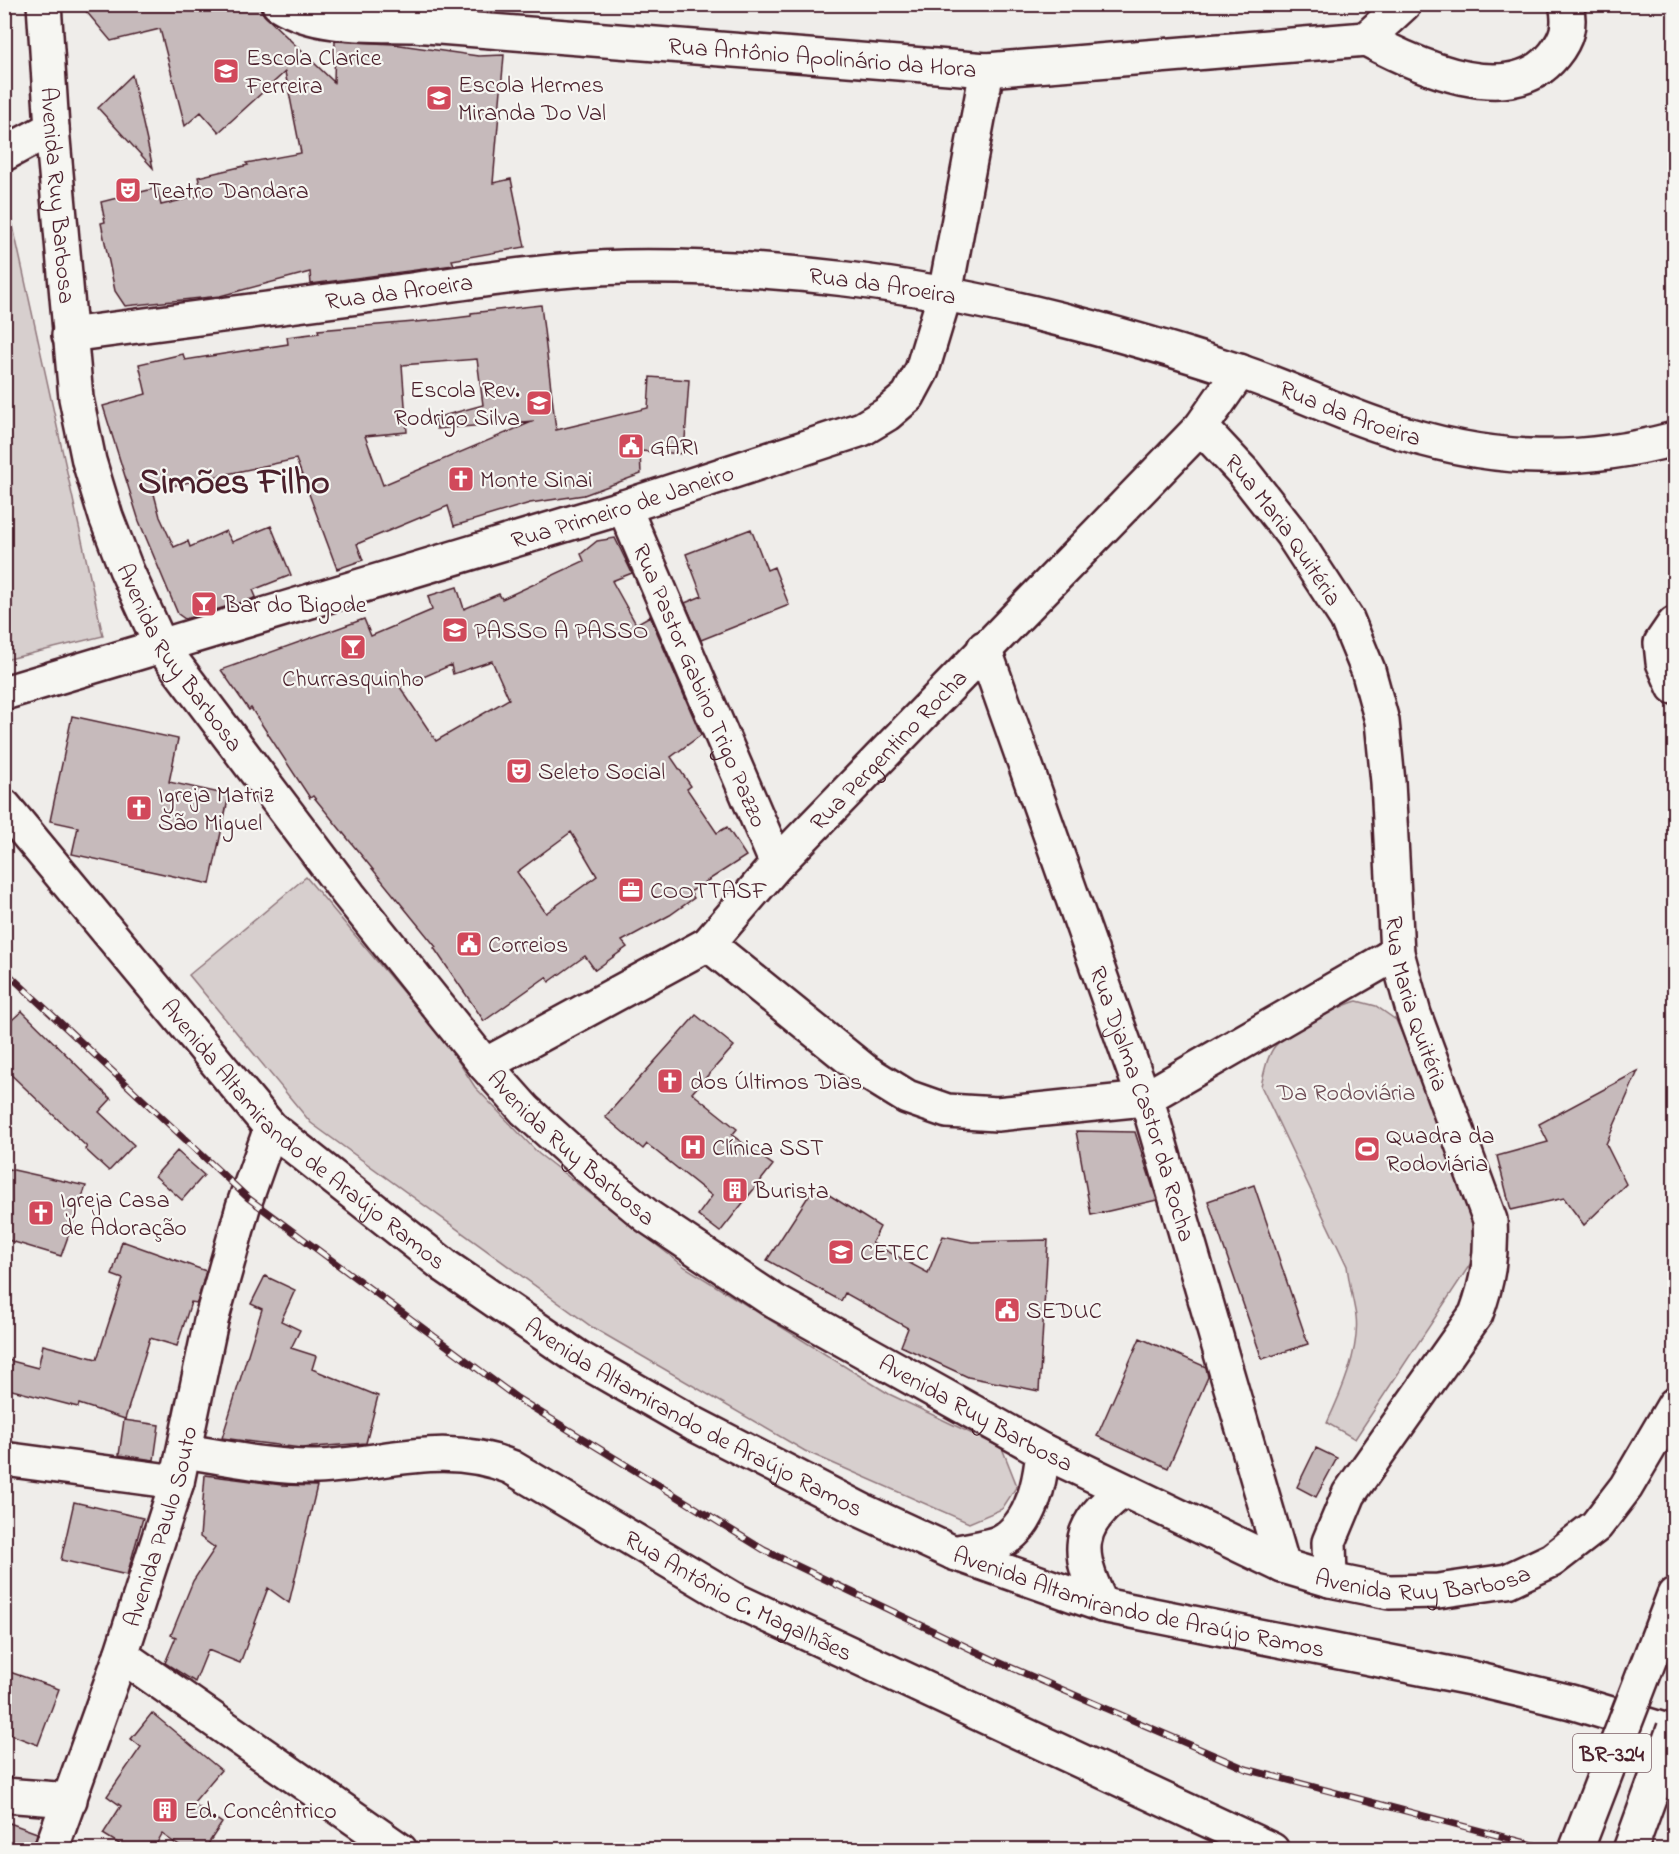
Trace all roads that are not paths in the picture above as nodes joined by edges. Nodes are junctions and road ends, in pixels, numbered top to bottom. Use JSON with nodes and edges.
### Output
{"nodes":[{"id":1,"x":44,"y":4,"type":"edge"},
{"id":2,"x":279,"y":4,"type":"edge"},
{"id":3,"x":1404,"y":4,"type":"edge"},
{"id":4,"x":1566,"y":4,"type":"edge"},
{"id":5,"x":1366,"y":39,"type":"junction"},
{"id":6,"x":987,"y":70,"type":"junction"},
{"id":7,"x":52,"y":128,"type":"junction"},
{"id":8,"x":4,"y":154,"type":"edge"},
{"id":9,"x":945,"y":294,"type":"junction"},
{"id":10,"x":69,"y":334,"type":"junction"},
{"id":11,"x":1240,"y":371,"type":"junction"},
{"id":12,"x":1201,"y":427,"type":"junction"},
{"id":13,"x":1674,"y":439,"type":"edge"},
{"id":14,"x":624,"y":507,"type":"junction"},
{"id":15,"x":1667,"y":634,"type":"edge"},
{"id":16,"x":160,"y":646,"type":"junction"},
{"id":17,"x":984,"y":648,"type":"junction"},
{"id":18,"x":1674,"y":687,"type":"edge"},
{"id":19,"x":4,"y":693,"type":"edge"},
{"id":20,"x":4,"y":806,"type":"edge"},
{"id":21,"x":777,"y":864,"type":"junction"},
{"id":22,"x":708,"y":944,"type":"junction"},
{"id":23,"x":1397,"y":953,"type":"junction"},
{"id":24,"x":485,"y":1065,"type":"junction"},
{"id":25,"x":1143,"y":1099,"type":"junction"},
{"id":26,"x":271,"y":1128,"type":"junction"},
{"id":27,"x":1674,"y":1405,"type":"edge"},
{"id":28,"x":1044,"y":1451,"type":"junction"},
{"id":29,"x":4,"y":1459,"type":"edge"},
{"id":30,"x":181,"y":1466,"type":"junction"},
{"id":31,"x":1123,"y":1491,"type":"junction"},
{"id":32,"x":954,"y":1553,"type":"junction"},
{"id":33,"x":1283,"y":1566,"type":"junction"},
{"id":34,"x":1330,"y":1580,"type":"junction"},
{"id":35,"x":1674,"y":1595,"type":"edge"},
{"id":36,"x":1102,"y":1605,"type":"junction"},
{"id":37,"x":121,"y":1655,"type":"junction"},
{"id":38,"x":1571,"y":1702,"type":"junction"},
{"id":39,"x":1674,"y":1708,"type":"edge"},
{"id":40,"x":1674,"y":1731,"type":"edge"},
{"id":41,"x":4,"y":1795,"type":"edge"},
{"id":42,"x":70,"y":1800,"type":"junction"},
{"id":43,"x":51,"y":1850,"type":"edge"},
{"id":44,"x":400,"y":1850,"type":"edge"},
{"id":45,"x":1272,"y":1850,"type":"edge"},
{"id":46,"x":1576,"y":1850,"type":"edge"},
{"id":47,"x":1630,"y":1850,"type":"edge"}],
"edges":[{"from":1,"to":7,"type":"main road","name":"Avenida Ruy Barbosa"},
{"from":2,"to":6,"type":"main road","name":"Rua Antônio Apolinário da Hora"},
{"from":3,"to":5,"type":"main road"},
{"from":4,"to":5,"type":"main road"},
{"from":5,"to":6,"type":"main road","name":"Rua Antônio Apolinário da Hora"},
{"from":6,"to":9,"type":"main road","name":"Rua Primeiro de Janeiro"},
{"from":7,"to":8,"type":"main road"},
{"from":7,"to":10,"type":"main road","name":"Avenida Ruy Barbosa"},
{"from":9,"to":10,"type":"main road","name":"Rua da Aroeira"},
{"from":9,"to":11,"type":"main road","name":"Rua da Aroeira"},
{"from":9,"to":14,"type":"main road","name":"Rua Primeiro de Janeiro"},
{"from":10,"to":16,"type":"main road","name":"Avenida Ruy Barbosa"},
{"from":11,"to":12,"type":"main road","name":"Rua Pergentino Rocha"},
{"from":11,"to":13,"type":"main road","name":"Rua da Aroeira"},
{"from":12,"to":17,"type":"main road","name":"Rua Pergentino Rocha"},
{"from":12,"to":23,"type":"main road","name":"Rua Maria Quitéria"},
{"from":14,"to":16,"type":"main road","name":"Rua Primeiro de Janeiro"},
{"from":14,"to":21,"type":"main road","name":"Rua Pastor Gabino Trigo Pazzo"},
{"from":15,"to":18,"type":"main road"},
{"from":16,"to":19,"type":"main road","name":"Rua Primeiro de Janeiro"},
{"from":16,"to":24,"type":"main road","name":"Avenida Ruy Barbosa"},
{"from":17,"to":21,"type":"main road","name":"Rua Pergentino Rocha"},
{"from":17,"to":25,"type":"main road","name":"Rua Djalma Castor da Rocha"},
{"from":20,"to":26,"type":"main road","name":"Avenida Altamirando de Araújo Ramos"},
{"from":21,"to":22,"type":"main road","name":"Rua Pergentino Rocha"},
{"from":22,"to":24,"type":"main road","name":"Rua Pergentino Rocha"},
{"from":22,"to":25,"type":"main road"},
{"from":23,"to":25,"type":"main road"},
{"from":23,"to":34,"type":"main road","name":"Rua Maria Quitéria"},
{"from":24,"to":28,"type":"main road","name":"Avenida Ruy Barbosa"},
{"from":25,"to":33,"type":"main road","name":"Rua Djalma Castor da Rocha"},
{"from":26,"to":30,"type":"main road","name":"Avenida Paulo Souto"},
{"from":26,"to":32,"type":"main road","name":"Avenida Altamirando de Araújo Ramos"},
{"from":27,"to":34,"type":"main road","name":"Avenida Ruy Barbosa"},
{"from":28,"to":31,"type":"main road","name":"Avenida Ruy Barbosa"},
{"from":28,"to":32,"type":"main road"},
{"from":29,"to":30,"type":"main road","name":"Rua Antônio C. Magalhães"},
{"from":30,"to":37,"type":"main road","name":"Avenida Paulo Souto"},
{"from":30,"to":45,"type":"main road","name":"Rua Antônio C. Magalhães"},
{"from":31,"to":33,"type":"main road","name":"Avenida Ruy Barbosa"},
{"from":31,"to":36,"type":"main road"},
{"from":32,"to":36,"type":"main road","name":"Avenida Altamirando de Araújo Ramos"},
{"from":33,"to":34,"type":"main road","name":"Avenida Ruy Barbosa"},
{"from":35,"to":46,"type":"main road","number":"BR-324","bridge":true},
{"from":36,"to":38,"type":"main road","name":"Avenida Altamirando de Araújo Ramos"},
{"from":37,"to":42,"type":"main road","name":"Avenida Paulo Souto"},
{"from":37,"to":44,"type":"main road"},
{"from":38,"to":39,"type":"main road","name":"Avenida Altamirando de Araújo Ramos"},
{"from":38,"to":40,"type":"main road","name":"Avenida Altamirando de Araújo Ramos"},
{"from":40,"to":47,"type":"main road","number":"BR-324","bridge":true},
{"from":41,"to":42,"type":"main road"},
{"from":42,"to":43,"type":"main road","name":"Avenida Paulo Souto"}]}
